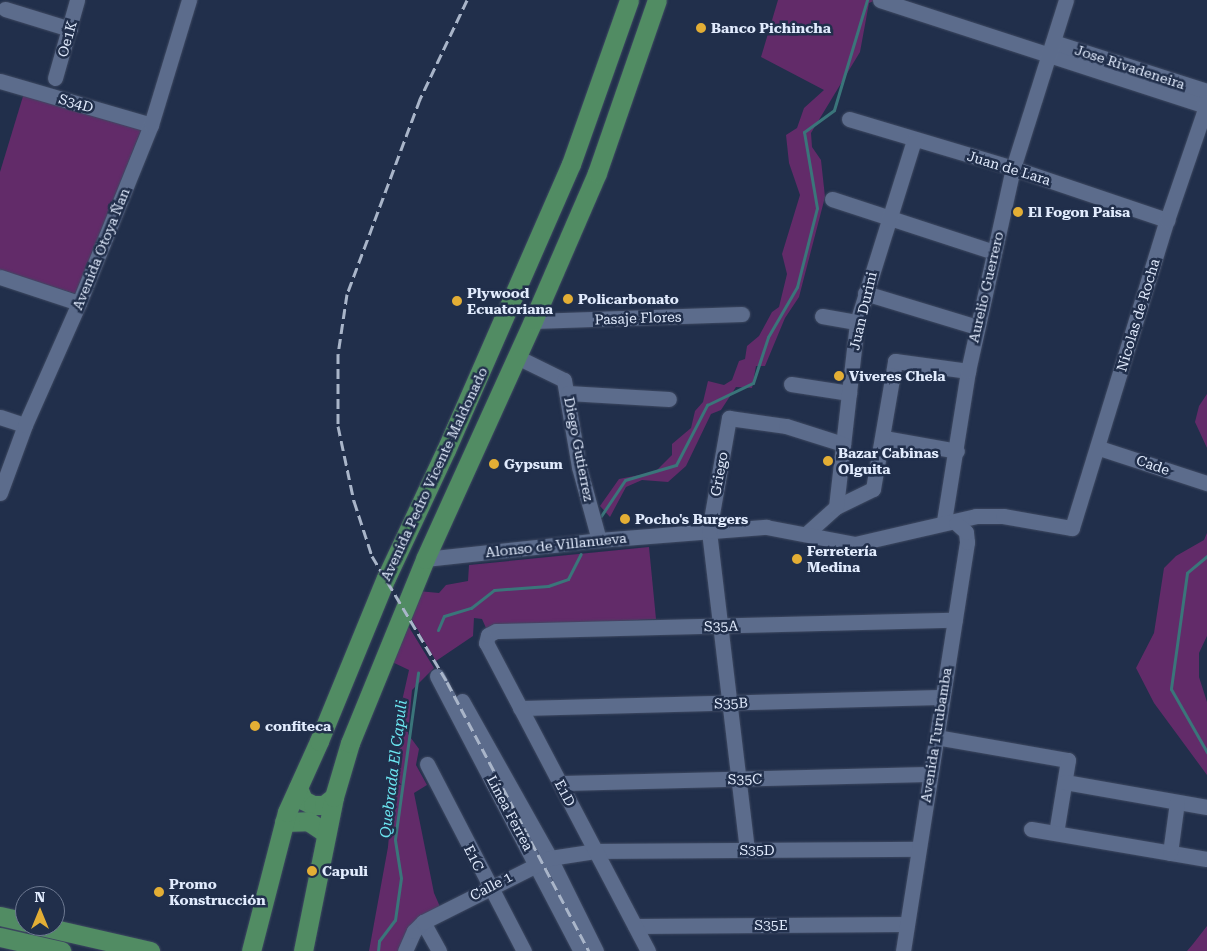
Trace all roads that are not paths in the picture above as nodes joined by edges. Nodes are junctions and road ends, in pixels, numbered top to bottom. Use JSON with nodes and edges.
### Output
{"nodes":[{"id":1,"x":77,"y":0,"type":"edge"},
{"id":2,"x":189,"y":0,"type":"edge"},
{"id":3,"x":629,"y":0,"type":"edge"},
{"id":4,"x":656,"y":0,"type":"edge"},
{"id":5,"x":880,"y":0,"type":"edge"},
{"id":6,"x":1066,"y":0,"type":"edge"},
{"id":7,"x":4,"y":9,"type":"edge"},
{"id":8,"x":70,"y":29,"type":"junction"},
{"id":9,"x":1053,"y":42,"type":"junction"},
{"id":10,"x":1049,"y":57,"type":"junction"},
{"id":11,"x":55,"y":78,"type":"dead end"},
{"id":12,"x":0,"y":81,"type":"edge"},
{"id":13,"x":1207,"y":100,"type":"edge"},
{"id":14,"x":849,"y":119,"type":"dead end"},
{"id":15,"x":151,"y":125,"type":"junction"},
{"id":16,"x":914,"y":140,"type":"junction"},
{"id":17,"x":1013,"y":168,"type":"junction"},
{"id":18,"x":832,"y":199,"type":"dead end"},
{"id":19,"x":888,"y":217,"type":"junction"},
{"id":20,"x":1167,"y":220,"type":"junction"},
{"id":21,"x":994,"y":252,"type":"junction"},
{"id":22,"x":0,"y":277,"type":"edge"},
{"id":23,"x":865,"y":293,"type":"junction"},
{"id":24,"x":80,"y":303,"type":"junction"},
{"id":25,"x":742,"y":314,"type":"dead end"},
{"id":26,"x":822,"y":316,"type":"dead end"},
{"id":27,"x":533,"y":322,"type":"junction"},
{"id":28,"x":857,"y":322,"type":"junction"},
{"id":29,"x":977,"y":327,"type":"junction"},
{"id":30,"x":517,"y":358,"type":"junction"},
{"id":31,"x":968,"y":371,"type":"junction"},
{"id":32,"x":791,"y":384,"type":"dead end"},
{"id":33,"x":568,"y":393,"type":"junction"},
{"id":34,"x":849,"y":393,"type":"junction"},
{"id":35,"x":669,"y":398,"type":"dead end"},
{"id":36,"x":0,"y":417,"type":"edge"},
{"id":37,"x":25,"y":424,"type":"junction"},
{"id":38,"x":884,"y":438,"type":"junction"},
{"id":39,"x":842,"y":444,"type":"junction"},
{"id":40,"x":1099,"y":448,"type":"junction"},
{"id":41,"x":957,"y":451,"type":"junction"},
{"id":42,"x":1207,"y":483,"type":"edge"},
{"id":43,"x":0,"y":493,"type":"edge"},
{"id":44,"x":836,"y":507,"type":"junction"},
{"id":45,"x":950,"y":522,"type":"junction"},
{"id":46,"x":1072,"y":528,"type":"joint"},
{"id":47,"x":709,"y":531,"type":"junction"},
{"id":48,"x":806,"y":534,"type":"junction"},
{"id":49,"x":599,"y":540,"type":"junction"},
{"id":50,"x":425,"y":559,"type":"junction"},
{"id":51,"x":955,"y":620,"type":"junction"},
{"id":52,"x":720,"y":626,"type":"junction"},
{"id":53,"x":488,"y":635,"type":"joint"},
{"id":54,"x":437,"y":676,"type":"dead end"},
{"id":55,"x":455,"y":689,"type":"dead end"},
{"id":56,"x":942,"y":697,"type":"junction"},
{"id":57,"x":730,"y":703,"type":"junction"},
{"id":58,"x":520,"y":708,"type":"junction"},
{"id":59,"x":936,"y":738,"type":"junction"},
{"id":60,"x":427,"y":764,"type":"dead end"},
{"id":61,"x":930,"y":774,"type":"junction"},
{"id":62,"x":738,"y":779,"type":"junction"},
{"id":63,"x":1065,"y":782,"type":"junction"},
{"id":64,"x":560,"y":783,"type":"junction"},
{"id":65,"x":298,"y":788,"type":"junction"},
{"id":66,"x":334,"y":797,"type":"junction"},
{"id":67,"x":1177,"y":802,"type":"junction"},
{"id":68,"x":1207,"y":807,"type":"edge"},
{"id":69,"x":284,"y":822,"type":"junction"},
{"id":70,"x":1031,"y":829,"type":"dead end"},
{"id":71,"x":326,"y":833,"type":"junction"},
{"id":72,"x":1056,"y":833,"type":"junction"},
{"id":73,"x":918,"y":849,"type":"junction"},
{"id":74,"x":596,"y":850,"type":"junction"},
{"id":75,"x":747,"y":850,"type":"junction"},
{"id":76,"x":1170,"y":853,"type":"junction"},
{"id":77,"x":1206,"y":859,"type":"edge"},
{"id":78,"x":543,"y":860,"type":"junction"},
{"id":79,"x":489,"y":887,"type":"junction"},
{"id":80,"x":0,"y":916,"type":"edge"},
{"id":81,"x":15,"y":920,"type":"edge"},
{"id":82,"x":423,"y":922,"type":"junction"},
{"id":83,"x":907,"y":924,"type":"junction"},
{"id":84,"x":635,"y":926,"type":"junction"},
{"id":85,"x":65,"y":932,"type":"edge"},
{"id":86,"x":0,"y":937,"type":"edge"},
{"id":87,"x":61,"y":951,"type":"edge"},
{"id":88,"x":150,"y":951,"type":"edge"},
{"id":89,"x":251,"y":951,"type":"edge"},
{"id":90,"x":303,"y":951,"type":"edge"},
{"id":91,"x":404,"y":951,"type":"edge"},
{"id":92,"x":439,"y":951,"type":"edge"},
{"id":93,"x":524,"y":951,"type":"edge"},
{"id":94,"x":581,"y":951,"type":"edge"},
{"id":95,"x":596,"y":951,"type":"edge"},
{"id":96,"x":648,"y":951,"type":"edge"},
{"id":97,"x":903,"y":951,"type":"edge"}],
"edges":[{"from":1,"to":8,"type":"street","name":"Oe1K"},
{"from":2,"to":15,"type":"street","name":"Avenida Otoya Ñan"},
{"from":3,"to":65,"type":"main road","name":"Avenida Pedro Vicente Maldonado"},
{"from":4,"to":27,"type":"main road","name":"Avenida Pedro Vicente Maldonado"},
{"from":5,"to":10,"type":"street"},
{"from":6,"to":9,"type":"street","name":"Aurelio Guerrero"},
{"from":7,"to":8,"type":"street"},
{"from":8,"to":11,"type":"street","name":"Oe1K"},
{"from":9,"to":10,"type":"street","name":"Aurelio Guerrero"},
{"from":9,"to":13,"type":"street","name":"Jose Rivadeneira"},
{"from":10,"to":13,"type":"street"},
{"from":10,"to":17,"type":"street","name":"Aurelio Guerrero"},
{"from":12,"to":15,"type":"street","name":"S34D"},
{"from":13,"to":20,"type":"street","name":"Nicolas de Rocha"},
{"from":14,"to":16,"type":"street","name":"Juan de Lara"},
{"from":15,"to":24,"type":"street","name":"Avenida Otoya Ñan"},
{"from":16,"to":17,"type":"street","name":"Juan de Lara"},
{"from":16,"to":19,"type":"street","name":"Juan Durini"},
{"from":17,"to":20,"type":"street","name":"Juan de Lara"},
{"from":17,"to":21,"type":"street","name":"Aurelio Guerrero"},
{"from":18,"to":19,"type":"street"},
{"from":19,"to":21,"type":"street"},
{"from":19,"to":23,"type":"street","name":"Juan Durini"},
{"from":20,"to":40,"type":"street","name":"Nicolas de Rocha"},
{"from":21,"to":29,"type":"street","name":"Aurelio Guerrero"},
{"from":22,"to":24,"type":"street"},
{"from":23,"to":28,"type":"street","name":"Juan Durini"},
{"from":23,"to":29,"type":"street"},
{"from":24,"to":37,"type":"street","name":"Avenida Otoya Ñan"},
{"from":25,"to":27,"type":"street","name":"Pasaje Flores"},
{"from":26,"to":28,"type":"street"},
{"from":27,"to":30,"type":"main road","name":"Avenida Pedro Vicente Maldonado"},
{"from":28,"to":34,"type":"street","name":"Juan Durini"},
{"from":29,"to":31,"type":"street","name":"Aurelio Guerrero"},
{"from":30,"to":33,"type":"street","name":"Diego Gutierrez"},
{"from":30,"to":50,"type":"main road","name":"Avenida Pedro Vicente Maldonado"},
{"from":31,"to":38,"type":"street"},
{"from":31,"to":41,"type":"street","name":"Aurelio Guerrero"},
{"from":32,"to":34,"type":"street"},
{"from":33,"to":35,"type":"street"},
{"from":33,"to":49,"type":"street","name":"Diego Gutierrez"},
{"from":34,"to":39,"type":"street","name":"Juan Durini"},
{"from":36,"to":37,"type":"street"},
{"from":37,"to":43,"type":"street","name":"Avenida Otoya Ñan"},
{"from":38,"to":41,"type":"street"},
{"from":38,"to":44,"type":"street"},
{"from":39,"to":44,"type":"street","name":"Juan Durini"},
{"from":39,"to":47,"type":"street","name":"Griego"},
{"from":40,"to":42,"type":"street","name":"Cade"},
{"from":40,"to":46,"type":"street","name":"Nicolas de Rocha"},
{"from":41,"to":45,"type":"street","name":"Aurelio Guerrero"},
{"from":44,"to":48,"type":"street"},
{"from":45,"to":46,"type":"street","name":"Alonso de Villanueva"},
{"from":45,"to":48,"type":"street","name":"Alonso de Villanueva"},
{"from":45,"to":51,"type":"street","name":"Avenida Turubamba"},
{"from":47,"to":48,"type":"street","name":"Alonso de Villanueva"},
{"from":47,"to":49,"type":"street","name":"Alonso de Villanueva"},
{"from":47,"to":52,"type":"street","name":"Griego"},
{"from":49,"to":50,"type":"street","name":"Alonso de Villanueva"},
{"from":50,"to":66,"type":"main road","name":"Avenida Pedro Vicente Maldonado"},
{"from":51,"to":52,"type":"street","name":"S35A"},
{"from":51,"to":56,"type":"street","name":"Avenida Turubamba"},
{"from":52,"to":53,"type":"street","name":"S35A"},
{"from":52,"to":57,"type":"street","name":"Griego"},
{"from":53,"to":58,"type":"street","name":"E1D"},
{"from":54,"to":78,"type":"street","name":"Línea Ferrea"},
{"from":55,"to":78,"type":"street","name":"Línea Ferrea"},
{"from":56,"to":57,"type":"street","name":"S35B"},
{"from":56,"to":59,"type":"street","name":"Avenida Turubamba"},
{"from":57,"to":58,"type":"street","name":"S35B"},
{"from":57,"to":62,"type":"street","name":"Griego"},
{"from":58,"to":64,"type":"street","name":"E1D"},
{"from":59,"to":61,"type":"street","name":"Avenida Turubamba"},
{"from":59,"to":63,"type":"street"},
{"from":60,"to":79,"type":"street","name":"E1C"},
{"from":61,"to":62,"type":"street","name":"S35C"},
{"from":61,"to":73,"type":"street","name":"Avenida Turubamba"},
{"from":62,"to":64,"type":"street","name":"S35C"},
{"from":62,"to":75,"type":"street","name":"Griego"},
{"from":63,"to":67,"type":"street"},
{"from":63,"to":72,"type":"street"},
{"from":64,"to":74,"type":"street","name":"E1D"},
{"from":65,"to":66,"type":"main road"},
{"from":65,"to":69,"type":"main road","name":"Avenida Pedro Vicente Maldonado"},
{"from":66,"to":71,"type":"main road","name":"Avenida Pedro Vicente Maldonado"},
{"from":67,"to":68,"type":"street"},
{"from":67,"to":76,"type":"street"},
{"from":69,"to":71,"type":"main road"},
{"from":69,"to":89,"type":"main road","name":"Avenida Pedro Vicente Maldonado"},
{"from":70,"to":72,"type":"street"},
{"from":71,"to":90,"type":"main road","name":"Avenida Pedro Vicente Maldonado"},
{"from":72,"to":76,"type":"street"},
{"from":73,"to":75,"type":"street","name":"S35D"},
{"from":73,"to":83,"type":"street","name":"Avenida Turubamba"},
{"from":74,"to":75,"type":"street","name":"S35D"},
{"from":74,"to":78,"type":"street","name":"Calle 1"},
{"from":74,"to":84,"type":"street","name":"E1D"},
{"from":76,"to":77,"type":"street"},
{"from":78,"to":79,"type":"street","name":"Calle 1"},
{"from":78,"to":94,"type":"street","name":"Línea Ferrea"},
{"from":78,"to":95,"type":"street","name":"Línea Ferrea"},
{"from":79,"to":82,"type":"street","name":"Calle 1"},
{"from":79,"to":93,"type":"street","name":"E1C"},
{"from":80,"to":81,"type":"main road"},
{"from":82,"to":91,"type":"street","name":"Calle 1"},
{"from":82,"to":92,"type":"street"},
{"from":83,"to":84,"type":"street","name":"S35E"},
{"from":83,"to":97,"type":"street","name":"Avenida Turubamba"},
{"from":84,"to":96,"type":"street","name":"E1D"},
{"from":85,"to":88,"type":"main road"},
{"from":86,"to":87,"type":"main road"}]}
